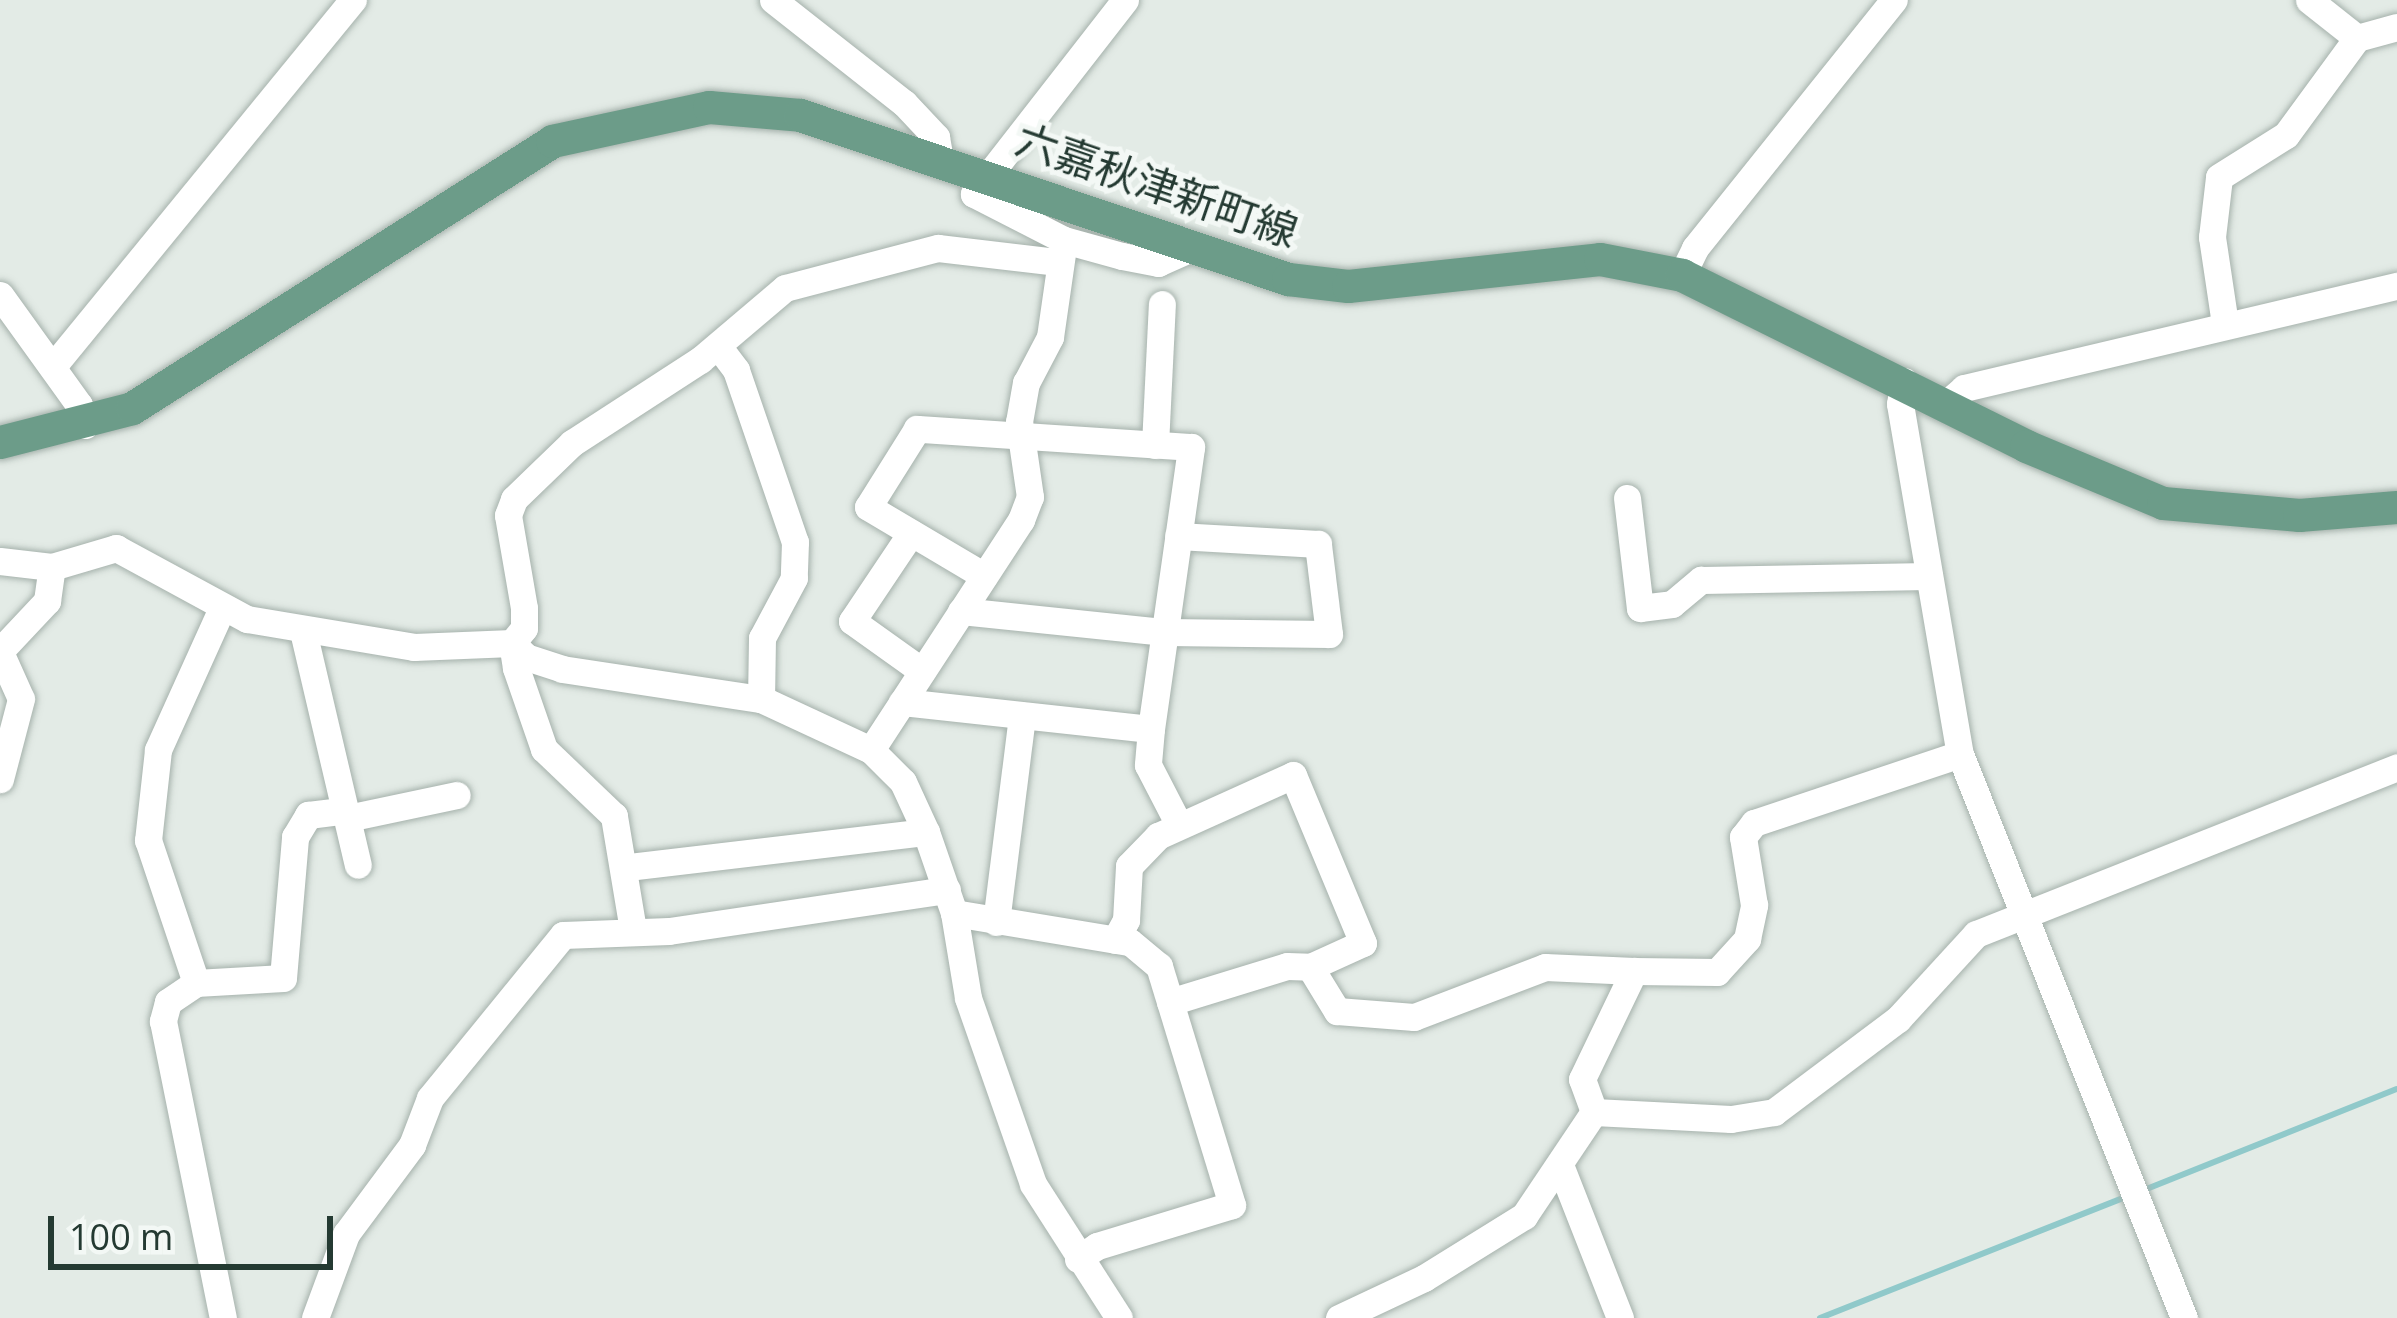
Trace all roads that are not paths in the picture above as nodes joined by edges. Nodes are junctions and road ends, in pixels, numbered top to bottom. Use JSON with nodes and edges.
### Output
{"nodes":[{"id":1,"x":353,"y":0,"type":"edge"},
{"id":2,"x":773,"y":0,"type":"edge"},
{"id":3,"x":1125,"y":0,"type":"edge"},
{"id":4,"x":1894,"y":0,"type":"edge"},
{"id":5,"x":2309,"y":0,"type":"edge"},
{"id":6,"x":2397,"y":27,"type":"edge"},
{"id":7,"x":2357,"y":38,"type":"junction"},
{"id":8,"x":940,"y":159,"type":"junction"},
{"id":9,"x":984,"y":175,"type":"junction"},
{"id":10,"x":1061,"y":250,"type":"junction"},
{"id":11,"x":1186,"y":250,"type":"junction"},
{"id":12,"x":1682,"y":275,"type":"junction"},
{"id":13,"x":2397,"y":286,"type":"edge"},
{"id":14,"x":0,"y":295,"type":"edge"},
{"id":15,"x":1162,"y":304,"type":"dead end"},
{"id":16,"x":2224,"y":324,"type":"junction"},
{"id":17,"x":718,"y":346,"type":"junction"},
{"id":18,"x":54,"y":365,"type":"junction"},
{"id":19,"x":1904,"y":381,"type":"junction"},
{"id":20,"x":1947,"y":403,"type":"junction"},
{"id":21,"x":85,"y":425,"type":"junction"},
{"id":22,"x":1019,"y":435,"type":"junction"},
{"id":23,"x":0,"y":442,"type":"edge"},
{"id":24,"x":1155,"y":445,"type":"junction"},
{"id":25,"x":1627,"y":498,"type":"dead end"},
{"id":26,"x":2397,"y":507,"type":"edge"},
{"id":27,"x":910,"y":533,"type":"junction"},
{"id":28,"x":1178,"y":536,"type":"junction"},
{"id":29,"x":0,"y":561,"type":"edge"},
{"id":30,"x":52,"y":567,"type":"junction"},
{"id":31,"x":984,"y":576,"type":"junction"},
{"id":32,"x":1929,"y":576,"type":"junction"},
{"id":33,"x":222,"y":608,"type":"junction"},
{"id":34,"x":961,"y":611,"type":"junction"},
{"id":35,"x":302,"y":631,"type":"junction"},
{"id":36,"x":1165,"y":632,"type":"junction"},
{"id":37,"x":512,"y":643,"type":"junction"},
{"id":38,"x":0,"y":652,"type":"edge"},
{"id":39,"x":922,"y":671,"type":"junction"},
{"id":40,"x":760,"y":699,"type":"junction"},
{"id":41,"x":902,"y":702,"type":"junction"},
{"id":42,"x":1022,"y":716,"type":"junction"},
{"id":43,"x":1151,"y":729,"type":"junction"},
{"id":44,"x":871,"y":750,"type":"junction"},
{"id":45,"x":1960,"y":754,"type":"junction"},
{"id":46,"x":2397,"y":767,"type":"edge"},
{"id":47,"x":0,"y":779,"type":"edge"},
{"id":48,"x":457,"y":795,"type":"dead end"},
{"id":49,"x":347,"y":814,"type":"junction"},
{"id":50,"x":1179,"y":825,"type":"junction"},
{"id":51,"x":926,"y":832,"type":"junction"},
{"id":52,"x":358,"y":865,"type":"dead end"},
{"id":53,"x":628,"y":867,"type":"junction"},
{"id":54,"x":951,"y":901,"type":"junction"},
{"id":55,"x":2023,"y":915,"type":"junction"},
{"id":56,"x":996,"y":922,"type":"junction"},
{"id":57,"x":633,"y":930,"type":"junction"},
{"id":58,"x":1115,"y":940,"type":"junction"},
{"id":59,"x":1310,"y":968,"type":"junction"},
{"id":60,"x":1634,"y":971,"type":"junction"},
{"id":61,"x":196,"y":983,"type":"junction"},
{"id":62,"x":1170,"y":1002,"type":"junction"},
{"id":63,"x":1594,"y":1112,"type":"junction"},
{"id":64,"x":1562,"y":1170,"type":"junction"},
{"id":65,"x":1078,"y":1259,"type":"junction"},
{"id":66,"x":223,"y":1318,"type":"edge"},
{"id":67,"x":315,"y":1318,"type":"edge"},
{"id":68,"x":1119,"y":1318,"type":"edge"},
{"id":69,"x":1339,"y":1318,"type":"edge"},
{"id":70,"x":1620,"y":1318,"type":"edge"},
{"id":71,"x":2184,"y":1318,"type":"edge"}],
"edges":[{"from":1,"to":18,"type":"street"},
{"from":2,"to":8,"type":"street"},
{"from":3,"to":9,"type":"street"},
{"from":4,"to":12,"type":"street"},
{"from":5,"to":7,"type":"street"},
{"from":6,"to":7,"type":"street"},
{"from":7,"to":16,"type":"street"},
{"from":8,"to":9,"type":"main road","name":"六嘉秋津新町線"},
{"from":8,"to":21,"type":"main road","name":"六嘉秋津新町線"},
{"from":9,"to":10,"type":"street"},
{"from":9,"to":11,"type":"main road","name":"六嘉秋津新町線"},
{"from":10,"to":11,"type":"street"},
{"from":10,"to":17,"type":"street"},
{"from":10,"to":22,"type":"street"},
{"from":11,"to":12,"type":"main road","name":"六嘉秋津新町線"},
{"from":12,"to":19,"type":"main road","name":"六嘉秋津新町線"},
{"from":13,"to":16,"type":"street"},
{"from":14,"to":18,"type":"street"},
{"from":15,"to":24,"type":"street"},
{"from":16,"to":20,"type":"street"},
{"from":17,"to":37,"type":"street"},
{"from":17,"to":40,"type":"street"},
{"from":18,"to":21,"type":"street"},
{"from":19,"to":20,"type":"main road","name":"六嘉秋津新町線"},
{"from":19,"to":32,"type":"street"},
{"from":20,"to":26,"type":"main road","name":"六嘉秋津新町線"},
{"from":21,"to":23,"type":"main road","name":"六嘉秋津新町線"},
{"from":22,"to":24,"type":"street"},
{"from":22,"to":27,"type":"street"},
{"from":22,"to":31,"type":"street"},
{"from":24,"to":28,"type":"street"},
{"from":25,"to":32,"type":"street"},
{"from":27,"to":31,"type":"street"},
{"from":27,"to":39,"type":"street"},
{"from":28,"to":36,"type":"street"},
{"from":28,"to":36,"type":"street"},
{"from":29,"to":30,"type":"street"},
{"from":30,"to":33,"type":"street"},
{"from":30,"to":38,"type":"street"},
{"from":31,"to":34,"type":"street"},
{"from":32,"to":45,"type":"street"},
{"from":33,"to":35,"type":"street"},
{"from":33,"to":61,"type":"street"},
{"from":34,"to":36,"type":"street"},
{"from":34,"to":39,"type":"street"},
{"from":35,"to":37,"type":"street"},
{"from":35,"to":49,"type":"street"},
{"from":36,"to":43,"type":"street"},
{"from":37,"to":40,"type":"street"},
{"from":37,"to":53,"type":"street"},
{"from":38,"to":47,"type":"street"},
{"from":39,"to":41,"type":"street"},
{"from":40,"to":44,"type":"street"},
{"from":41,"to":42,"type":"street"},
{"from":41,"to":44,"type":"street"},
{"from":42,"to":43,"type":"street"},
{"from":42,"to":56,"type":"street"},
{"from":43,"to":50,"type":"street"},
{"from":44,"to":51,"type":"street"},
{"from":45,"to":55,"type":"street"},
{"from":45,"to":60,"type":"street"},
{"from":46,"to":55,"type":"street"},
{"from":48,"to":49,"type":"street"},
{"from":49,"to":52,"type":"street"},
{"from":49,"to":61,"type":"street"},
{"from":50,"to":58,"type":"street"},
{"from":50,"to":59,"type":"street"},
{"from":51,"to":53,"type":"street"},
{"from":51,"to":54,"type":"street"},
{"from":53,"to":57,"type":"street"},
{"from":54,"to":56,"type":"street"},
{"from":54,"to":57,"type":"street"},
{"from":54,"to":65,"type":"street"},
{"from":55,"to":63,"type":"street"},
{"from":55,"to":71,"type":"street"},
{"from":56,"to":58,"type":"street"},
{"from":57,"to":67,"type":"street"},
{"from":58,"to":62,"type":"street"},
{"from":59,"to":60,"type":"street"},
{"from":59,"to":62,"type":"street"},
{"from":60,"to":63,"type":"street"},
{"from":61,"to":66,"type":"street"},
{"from":62,"to":65,"type":"street"},
{"from":63,"to":64,"type":"street"},
{"from":64,"to":69,"type":"street"},
{"from":64,"to":70,"type":"street"},
{"from":65,"to":68,"type":"street"}]}
